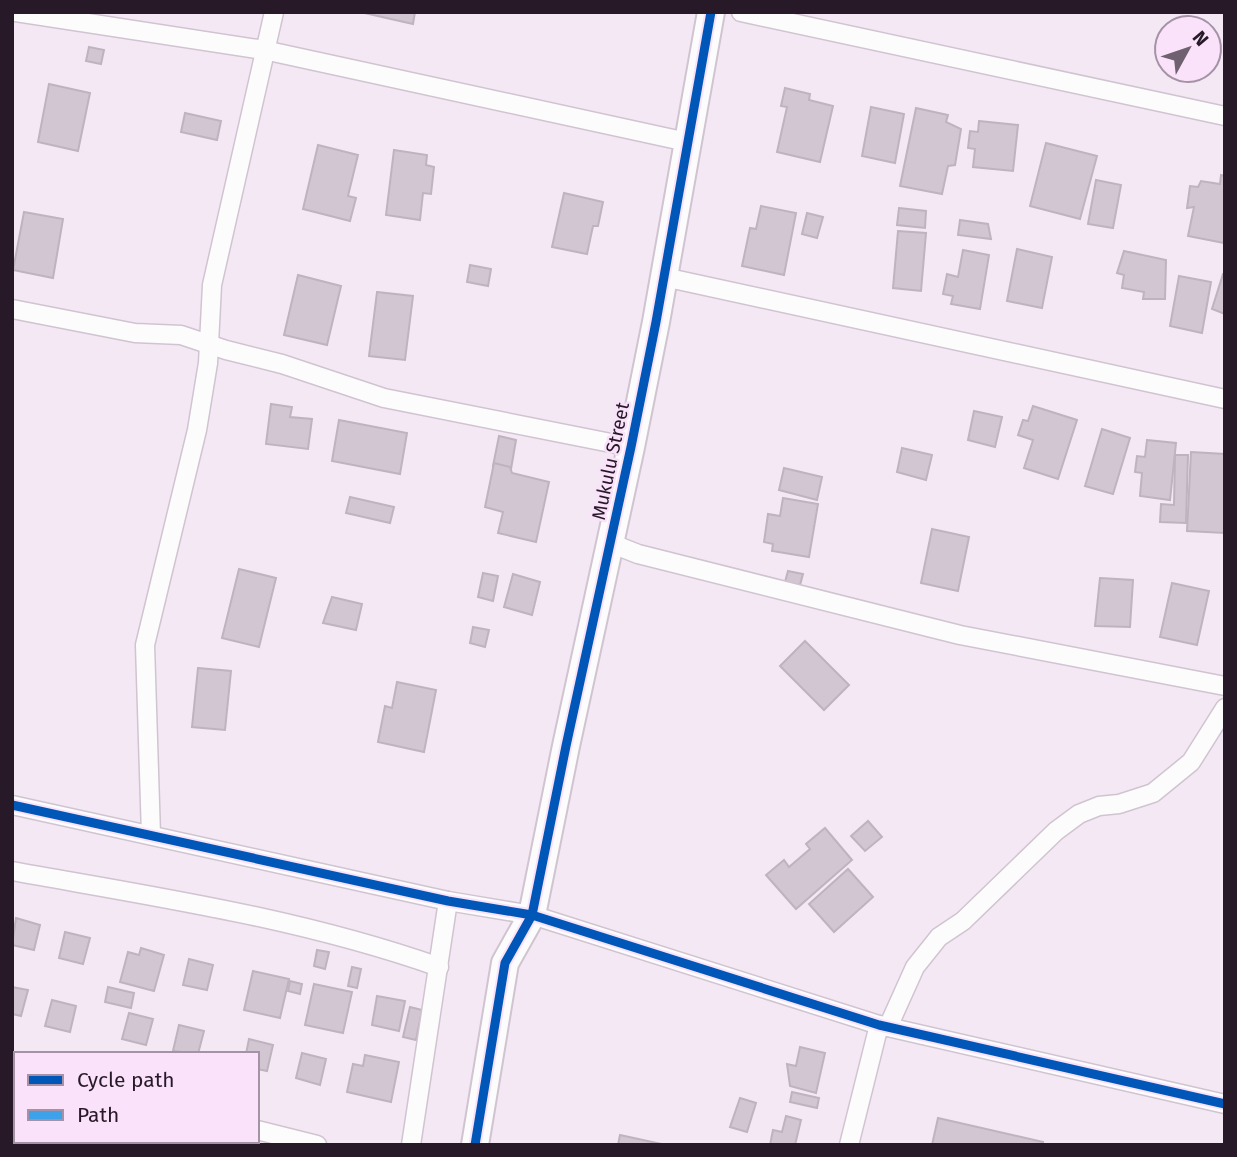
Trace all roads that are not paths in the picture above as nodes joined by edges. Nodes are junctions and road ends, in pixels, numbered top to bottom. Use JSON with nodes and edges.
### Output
{"nodes":[{"id":1,"x":16,"y":12,"type":"edge"},
{"id":2,"x":274,"y":12,"type":"edge"},
{"id":3,"x":711,"y":12,"type":"edge"},
{"id":4,"x":741,"y":12,"type":"edge"},
{"id":5,"x":264,"y":50,"type":"junction"},
{"id":6,"x":1225,"y":116,"type":"edge"},
{"id":7,"x":687,"y":142,"type":"junction"},
{"id":8,"x":664,"y":277,"type":"junction"},
{"id":9,"x":12,"y":309,"type":"edge"},
{"id":10,"x":209,"y":345,"type":"junction"},
{"id":11,"x":1225,"y":399,"type":"edge"},
{"id":12,"x":631,"y":447,"type":"junction"},
{"id":13,"x":610,"y":543,"type":"junction"},
{"id":14,"x":1225,"y":685,"type":"edge"},
{"id":15,"x":1225,"y":708,"type":"edge"},
{"id":16,"x":12,"y":805,"type":"edge"},
{"id":17,"x":151,"y":835,"type":"junction"},
{"id":18,"x":12,"y":871,"type":"edge"},
{"id":19,"x":448,"y":901,"type":"junction"},
{"id":20,"x":532,"y":915,"type":"junction"},
{"id":21,"x":439,"y":967,"type":"junction"},
{"id":22,"x":883,"y":1026,"type":"junction"},
{"id":23,"x":1225,"y":1104,"type":"edge"},
{"id":24,"x":259,"y":1130,"type":"edge"},
{"id":25,"x":317,"y":1145,"type":"edge"},
{"id":26,"x":411,"y":1145,"type":"edge"},
{"id":27,"x":475,"y":1145,"type":"edge"},
{"id":28,"x":849,"y":1145,"type":"edge"}],
"edges":[{"from":1,"to":5,"type":"street"},
{"from":2,"to":5,"type":"street"},
{"from":3,"to":7,"type":"street","name":"Mukulu Street"},
{"from":4,"to":6,"type":"street"},
{"from":5,"to":7,"type":"street"},
{"from":5,"to":10,"type":"street"},
{"from":7,"to":8,"type":"street","name":"Mukulu Street"},
{"from":8,"to":11,"type":"street"},
{"from":8,"to":12,"type":"street","name":"Mukulu Street"},
{"from":9,"to":10,"type":"street"},
{"from":10,"to":12,"type":"street"},
{"from":10,"to":17,"type":"street"},
{"from":12,"to":13,"type":"street","name":"Mukulu Street"},
{"from":13,"to":14,"type":"street"},
{"from":13,"to":20,"type":"street","name":"Mukulu Street"},
{"from":15,"to":22,"type":"street"},
{"from":16,"to":17,"type":"street"},
{"from":17,"to":19,"type":"street"},
{"from":18,"to":21,"type":"street"},
{"from":19,"to":20,"type":"street"},
{"from":19,"to":21,"type":"street"},
{"from":20,"to":22,"type":"street"},
{"from":20,"to":27,"type":"street","name":"Mukulu Street"},
{"from":21,"to":26,"type":"street"},
{"from":22,"to":23,"type":"street"},
{"from":22,"to":28,"type":"street"},
{"from":24,"to":25,"type":"street"}]}
